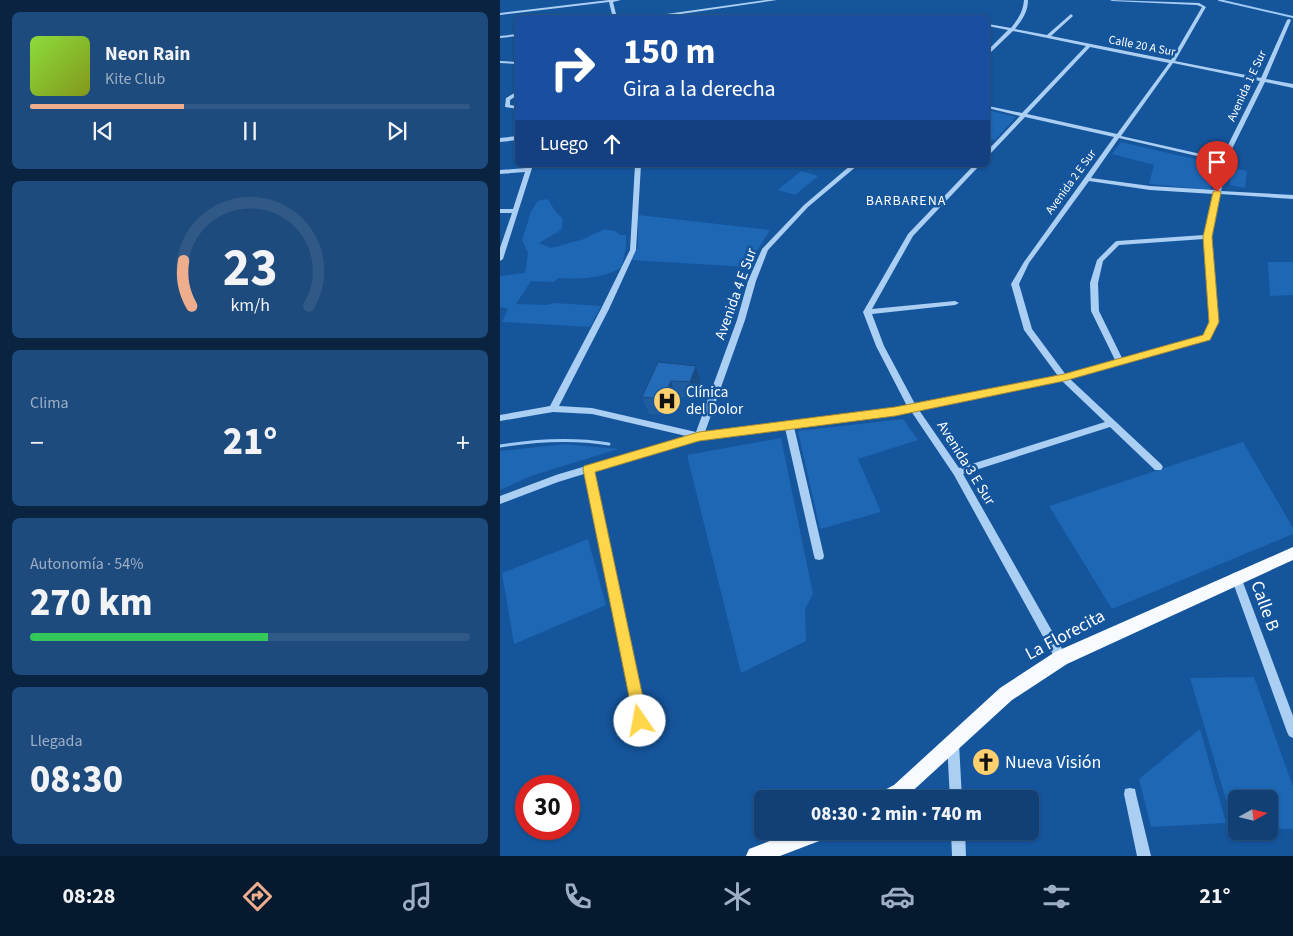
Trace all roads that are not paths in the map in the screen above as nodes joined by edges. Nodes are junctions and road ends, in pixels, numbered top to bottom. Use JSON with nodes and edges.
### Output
{"nodes":[{"id":1,"x":612,"y":0,"type":"edge"},
{"id":2,"x":619,"y":0,"type":"edge"},
{"id":3,"x":775,"y":0,"type":"edge"},
{"id":4,"x":1026,"y":0,"type":"edge"},
{"id":5,"x":1112,"y":0,"type":"edge"},
{"id":6,"x":1180,"y":1,"type":"edge"},
{"id":7,"x":1203,"y":5,"type":"joint"},
{"id":8,"x":500,"y":14,"type":"edge"},
{"id":9,"x":614,"y":15,"type":"edge"},
{"id":10,"x":662,"y":15,"type":"edge"},
{"id":11,"x":1071,"y":15,"type":"dead end"},
{"id":12,"x":1289,"y":20,"type":"dead end"},
{"id":13,"x":990,"y":25,"type":"edge"},
{"id":14,"x":1011,"y":30,"type":"junction"},
{"id":15,"x":515,"y":35,"type":"edge"},
{"id":16,"x":500,"y":37,"type":"edge"},
{"id":17,"x":1048,"y":37,"type":"junction"},
{"id":18,"x":1088,"y":46,"type":"junction"},
{"id":19,"x":990,"y":50,"type":"edge"},
{"id":20,"x":500,"y":62,"type":"edge"},
{"id":21,"x":1172,"y":62,"type":"junction"},
{"id":22,"x":515,"y":63,"type":"edge"},
{"id":23,"x":1263,"y":80,"type":"junction"},
{"id":24,"x":1293,"y":86,"type":"edge"},
{"id":25,"x":515,"y":94,"type":"edge"},
{"id":26,"x":507,"y":106,"type":"joint"},
{"id":27,"x":515,"y":107,"type":"edge"},
{"id":28,"x":990,"y":107,"type":"edge"},
{"id":29,"x":1024,"y":115,"type":"junction"},
{"id":30,"x":1119,"y":137,"type":"junction"},
{"id":31,"x":515,"y":138,"type":"edge"},
{"id":32,"x":500,"y":140,"type":"edge"},
{"id":33,"x":990,"y":152,"type":"edge"},
{"id":34,"x":1226,"y":161,"type":"junction"},
{"id":35,"x":638,"y":167,"type":"edge"},
{"id":36,"x":854,"y":167,"type":"edge"},
{"id":37,"x":975,"y":167,"type":"edge"},
{"id":38,"x":529,"y":168,"type":"edge"},
{"id":39,"x":500,"y":172,"type":"edge"},
{"id":40,"x":1086,"y":179,"type":"junction"},
{"id":41,"x":1217,"y":192,"type":"junction"},
{"id":42,"x":1293,"y":196,"type":"edge"},
{"id":43,"x":500,"y":211,"type":"edge"},
{"id":44,"x":516,"y":211,"type":"junction"},
{"id":45,"x":1207,"y":237,"type":"junction"},
{"id":46,"x":500,"y":259,"type":"edge"},
{"id":47,"x":955,"y":303,"type":"dead end"},
{"id":48,"x":867,"y":312,"type":"junction"},
{"id":49,"x":1120,"y":362,"type":"junction"},
{"id":50,"x":1064,"y":378,"type":"junction"},
{"id":51,"x":913,"y":408,"type":"junction"},
{"id":52,"x":553,"y":409,"type":"junction"},
{"id":53,"x":500,"y":418,"type":"edge"},
{"id":54,"x":1111,"y":423,"type":"junction"},
{"id":55,"x":789,"y":426,"type":"junction"},
{"id":56,"x":699,"y":436,"type":"junction"},
{"id":57,"x":1158,"y":467,"type":"dead end"},
{"id":58,"x":588,"y":469,"type":"junction"},
{"id":59,"x":957,"y":472,"type":"junction"},
{"id":60,"x":500,"y":500,"type":"edge"},
{"id":61,"x":1293,"y":553,"type":"edge"},
{"id":62,"x":819,"y":556,"type":"dead end"},
{"id":63,"x":1236,"y":577,"type":"junction"},
{"id":64,"x":1061,"y":658,"type":"junction"},
{"id":65,"x":640,"y":721,"type":"dead end"},
{"id":66,"x":1293,"y":732,"type":"edge"},
{"id":67,"x":953,"y":743,"type":"junction"},
{"id":68,"x":901,"y":790,"type":"edge"},
{"id":69,"x":956,"y":790,"type":"edge"},
{"id":70,"x":1130,"y":794,"type":"dead end"},
{"id":71,"x":799,"y":840,"type":"edge"},
{"id":72,"x":958,"y":840,"type":"edge"},
{"id":73,"x":764,"y":855,"type":"edge"},
{"id":74,"x":959,"y":856,"type":"edge"},
{"id":75,"x":1144,"y":856,"type":"edge"}],
"edges":[{"from":1,"to":2,"type":"street"},
{"from":1,"to":8,"type":"street"},
{"from":1,"to":9,"type":"street"},
{"from":3,"to":10,"type":"street"},
{"from":4,"to":14,"type":"street"},
{"from":5,"to":6,"type":"street"},
{"from":6,"to":7,"type":"street"},
{"from":7,"to":21,"type":"street","name":"Avenida 2 E Sur"},
{"from":11,"to":17,"type":"street"},
{"from":12,"to":23,"type":"street","name":"Avenida 1 E Sur"},
{"from":13,"to":14,"type":"street","name":"Calle 20 A Sur"},
{"from":14,"to":17,"type":"street","name":"Calle 20 A Sur"},
{"from":14,"to":19,"type":"street"},
{"from":15,"to":16,"type":"street"},
{"from":17,"to":18,"type":"street","name":"Calle 20 A Sur"},
{"from":18,"to":21,"type":"street","name":"Calle 20 A Sur"},
{"from":18,"to":29,"type":"street"},
{"from":20,"to":22,"type":"street"},
{"from":21,"to":23,"type":"street","name":"Calle 20 A Sur"},
{"from":21,"to":30,"type":"street","name":"Avenida 2 E Sur"},
{"from":23,"to":24,"type":"street","name":"Calle 20 A Sur"},
{"from":23,"to":34,"type":"street","name":"Avenida 1 E Sur"},
{"from":25,"to":26,"type":"street"},
{"from":26,"to":27,"type":"street"},
{"from":28,"to":29,"type":"street"},
{"from":29,"to":30,"type":"street"},
{"from":29,"to":33,"type":"street"},
{"from":30,"to":34,"type":"street"},
{"from":30,"to":40,"type":"street","name":"Avenida 2 E Sur"},
{"from":31,"to":32,"type":"street"},
{"from":34,"to":41,"type":"street","name":"Avenida 1 E Sur"},
{"from":35,"to":52,"type":"street"},
{"from":36,"to":56,"type":"street","name":"Avenida 4 E Sur"},
{"from":37,"to":48,"type":"street"},
{"from":38,"to":39,"type":"street"},
{"from":38,"to":44,"type":"street"},
{"from":40,"to":41,"type":"street"},
{"from":40,"to":50,"type":"street","name":"Avenida 2 E Sur"},
{"from":41,"to":42,"type":"street"},
{"from":41,"to":45,"type":"street","name":"Avenida 1 E Sur"},
{"from":43,"to":44,"type":"street"},
{"from":44,"to":46,"type":"street"},
{"from":45,"to":49,"type":"street","name":"Avenida 1 E Sur"},
{"from":45,"to":49,"type":"street"},
{"from":47,"to":48,"type":"street"},
{"from":48,"to":51,"type":"street","name":"Avenida 3 E Sur"},
{"from":49,"to":50,"type":"street"},
{"from":50,"to":51,"type":"street"},
{"from":50,"to":54,"type":"street","name":"Avenida 2 E Sur"},
{"from":51,"to":55,"type":"street"},
{"from":51,"to":59,"type":"street","name":"Avenida 3 E Sur"},
{"from":52,"to":53,"type":"street"},
{"from":52,"to":56,"type":"street"},
{"from":54,"to":57,"type":"street","name":"Avenida 2 E Sur"},
{"from":54,"to":59,"type":"street"},
{"from":55,"to":56,"type":"street"},
{"from":55,"to":62,"type":"street"},
{"from":56,"to":58,"type":"street"},
{"from":58,"to":60,"type":"street"},
{"from":58,"to":65,"type":"street"},
{"from":59,"to":64,"type":"street","name":"Avenida 3 E Sur"},
{"from":61,"to":63,"type":"main road","name":"La Florecita"},
{"from":63,"to":64,"type":"main road","name":"La Florecita"},
{"from":63,"to":66,"type":"street","name":"Calle B"},
{"from":64,"to":67,"type":"main road","name":"La Florecita"},
{"from":67,"to":68,"type":"main road","name":"La Florecita"},
{"from":67,"to":69,"type":"street"},
{"from":70,"to":75,"type":"street"},
{"from":71,"to":73,"type":"main road"},
{"from":72,"to":74,"type":"street"}]}
